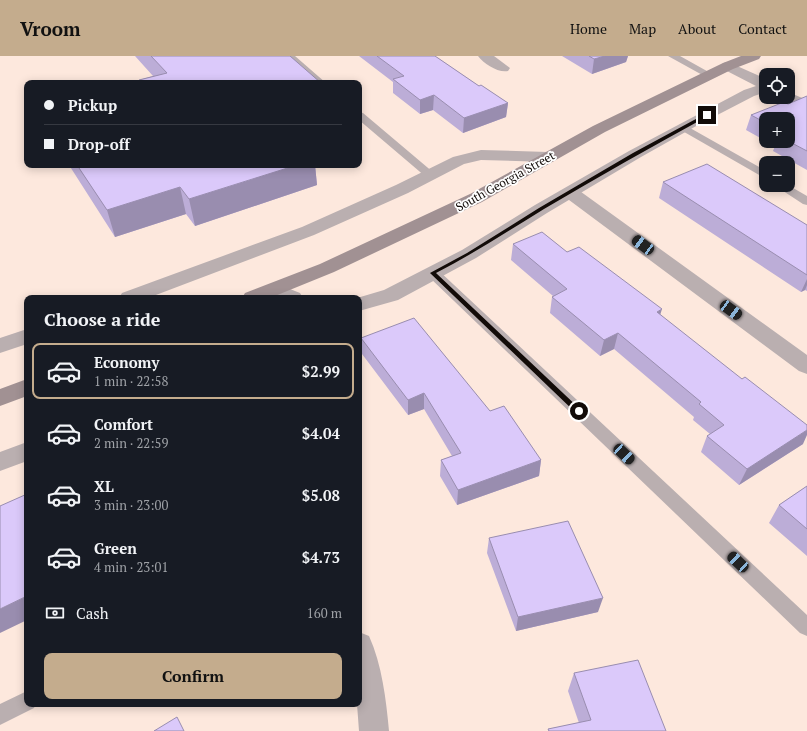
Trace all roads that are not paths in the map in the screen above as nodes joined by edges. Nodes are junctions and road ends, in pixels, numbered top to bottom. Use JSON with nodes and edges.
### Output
{"nodes":[{"id":1,"x":289,"y":56,"type":"edge"},
{"id":2,"x":485,"y":56,"type":"edge"},
{"id":3,"x":673,"y":56,"type":"edge"},
{"id":4,"x":754,"y":56,"type":"edge"},
{"id":5,"x":728,"y":66,"type":"junction"},
{"id":6,"x":503,"y":68,"type":"dead end"},
{"id":7,"x":709,"y":75,"type":"junction"},
{"id":8,"x":317,"y":80,"type":"edge"},
{"id":9,"x":759,"y":82,"type":"edge"},
{"id":10,"x":759,"y":89,"type":"edge"},
{"id":11,"x":795,"y":100,"type":"edge"},
{"id":12,"x":807,"y":106,"type":"edge"},
{"id":13,"x":362,"y":118,"type":"edge"},
{"id":14,"x":683,"y":127,"type":"junction"},
{"id":15,"x":548,"y":157,"type":"junction"},
{"id":16,"x":759,"y":172,"type":"edge"},
{"id":17,"x":430,"y":175,"type":"junction"},
{"id":18,"x":571,"y":192,"type":"junction"},
{"id":19,"x":792,"y":192,"type":"edge"},
{"id":20,"x":807,"y":201,"type":"edge"},
{"id":21,"x":433,"y":273,"type":"junction"},
{"id":22,"x":275,"y":289,"type":"junction"},
{"id":23,"x":137,"y":295,"type":"edge"},
{"id":24,"x":260,"y":295,"type":"edge"},
{"id":25,"x":287,"y":295,"type":"edge"},
{"id":26,"x":362,"y":303,"type":"edge"},
{"id":27,"x":24,"y":337,"type":"edge"},
{"id":28,"x":0,"y":346,"type":"edge"},
{"id":29,"x":807,"y":366,"type":"edge"},
{"id":30,"x":24,"y":388,"type":"edge"},
{"id":31,"x":0,"y":398,"type":"edge"},
{"id":32,"x":24,"y":451,"type":"edge"},
{"id":33,"x":0,"y":462,"type":"edge"},
{"id":34,"x":807,"y":626,"type":"edge"},
{"id":35,"x":362,"y":659,"type":"edge"},
{"id":36,"x":24,"y":703,"type":"edge"},
{"id":37,"x":0,"y":715,"type":"edge"},
{"id":38,"x":374,"y":731,"type":"edge"}],
"edges":[{"from":1,"to":8,"type":"lane"},
{"from":2,"to":6,"type":"street"},
{"from":3,"to":7,"type":"lane"},
{"from":4,"to":5,"type":"main road","name":"South Georgia Street"},
{"from":5,"to":7,"type":"main road","name":"South Georgia Street"},
{"from":5,"to":9,"type":"street"},
{"from":7,"to":15,"type":"main road","name":"South Georgia Street"},
{"from":10,"to":14,"type":"street"},
{"from":11,"to":12,"type":"street"},
{"from":13,"to":17,"type":"lane"},
{"from":14,"to":16,"type":"lane"},
{"from":14,"to":18,"type":"street"},
{"from":15,"to":17,"type":"street"},
{"from":15,"to":22,"type":"main road","name":"South Georgia Street"},
{"from":17,"to":23,"type":"street"},
{"from":18,"to":21,"type":"street"},
{"from":18,"to":29,"type":"street"},
{"from":19,"to":20,"type":"lane"},
{"from":21,"to":26,"type":"street"},
{"from":21,"to":34,"type":"lane"},
{"from":22,"to":24,"type":"main road","name":"South Georgia Street"},
{"from":22,"to":25,"type":"street"},
{"from":27,"to":28,"type":"street"},
{"from":30,"to":31,"type":"main road"},
{"from":32,"to":33,"type":"street"},
{"from":35,"to":38,"type":"street"},
{"from":36,"to":37,"type":"lane"}]}
